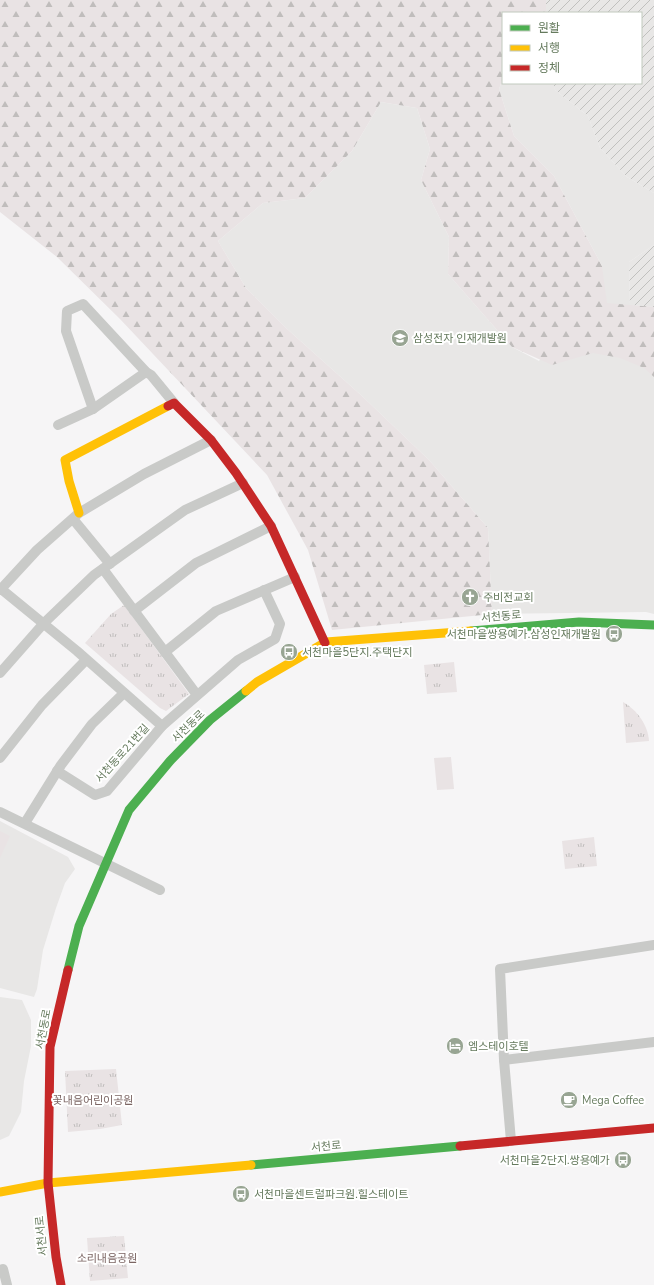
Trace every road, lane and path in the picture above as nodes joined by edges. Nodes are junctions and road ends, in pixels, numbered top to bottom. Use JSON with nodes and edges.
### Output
{"nodes":[{"id":1,"x":146,"y":372,"type":"junction"},
{"id":2,"x":174,"y":403,"type":"junction"},
{"id":3,"x":93,"y":408,"type":"junction"},
{"id":4,"x":58,"y":425,"type":"dead end"},
{"id":5,"x":211,"y":440,"type":"junction"},
{"id":6,"x":243,"y":483,"type":"junction"},
{"id":7,"x":76,"y":516,"type":"junction"},
{"id":8,"x":271,"y":526,"type":"junction"},
{"id":9,"x":106,"y":566,"type":"junction"},
{"id":10,"x":295,"y":577,"type":"junction"},
{"id":11,"x":0,"y":589,"type":"edge"},
{"id":12,"x":264,"y":590,"type":"junction"},
{"id":13,"x":134,"y":611,"type":"junction"},
{"id":14,"x":44,"y":623,"type":"junction"},
{"id":15,"x":654,"y":625,"type":"edge"},
{"id":16,"x":324,"y":643,"type":"junction"},
{"id":17,"x":165,"y":652,"type":"junction"},
{"id":18,"x":86,"y":660,"type":"junction"},
{"id":19,"x":0,"y":673,"type":"edge"},
{"id":20,"x":124,"y":693,"type":"junction"},
{"id":21,"x":196,"y":695,"type":"junction"},
{"id":22,"x":162,"y":726,"type":"junction"},
{"id":23,"x":0,"y":758,"type":"edge"},
{"id":24,"x":57,"y":771,"type":"junction"},
{"id":25,"x":0,"y":812,"type":"edge"},
{"id":26,"x":25,"y":823,"type":"junction"},
{"id":27,"x":105,"y":863,"type":"junction"},
{"id":28,"x":160,"y":890,"type":"dead end"},
{"id":29,"x":654,"y":945,"type":"edge"},
{"id":30,"x":654,"y":1042,"type":"edge"},
{"id":31,"x":504,"y":1060,"type":"junction"},
{"id":32,"x":654,"y":1128,"type":"edge"},
{"id":33,"x":510,"y":1141,"type":"junction"},
{"id":34,"x":48,"y":1183,"type":"junction"},
{"id":35,"x":0,"y":1192,"type":"edge"},
{"id":36,"x":0,"y":1270,"type":"edge"},
{"id":37,"x":7,"y":1285,"type":"edge"},
{"id":38,"x":61,"y":1285,"type":"edge"}],
"edges":[{"from":1,"to":2,"type":"street"},
{"from":1,"to":3,"type":"street"},
{"from":1,"to":3,"type":"street"},
{"from":2,"to":5,"type":"street"},
{"from":2,"to":7,"type":"street"},
{"from":3,"to":4,"type":"street"},
{"from":5,"to":6,"type":"street"},
{"from":5,"to":7,"type":"street"},
{"from":6,"to":8,"type":"street"},
{"from":6,"to":9,"type":"street"},
{"from":7,"to":9,"type":"street"},
{"from":7,"to":11,"type":"street"},
{"from":8,"to":10,"type":"street"},
{"from":8,"to":13,"type":"street"},
{"from":9,"to":13,"type":"street"},
{"from":9,"to":14,"type":"street"},
{"from":10,"to":12,"type":"street"},
{"from":10,"to":16,"type":"street"},
{"from":11,"to":14,"type":"street"},
{"from":12,"to":17,"type":"street"},
{"from":12,"to":21,"type":"street"},
{"from":13,"to":17,"type":"street"},
{"from":14,"to":18,"type":"street"},
{"from":14,"to":19,"type":"street"},
{"from":15,"to":16,"type":"street","name":"서천동로"},
{"from":16,"to":27,"type":"street","name":"서천동로"},
{"from":17,"to":21,"type":"street"},
{"from":18,"to":20,"type":"street"},
{"from":18,"to":23,"type":"street"},
{"from":20,"to":22,"type":"street"},
{"from":20,"to":24,"type":"street"},
{"from":21,"to":22,"type":"street"},
{"from":22,"to":24,"type":"street","name":"서천동로21번길"},
{"from":24,"to":26,"type":"street"},
{"from":25,"to":26,"type":"street"},
{"from":26,"to":27,"type":"street"},
{"from":27,"to":28,"type":"street"},
{"from":27,"to":34,"type":"street","name":"서천동로"},
{"from":29,"to":31,"type":"street"},
{"from":30,"to":31,"type":"street"},
{"from":31,"to":33,"type":"street"},
{"from":32,"to":33,"type":"street","name":"서천로"},
{"from":33,"to":34,"type":"street","name":"서천로"},
{"from":34,"to":35,"type":"street","name":"서천로"},
{"from":34,"to":38,"type":"street","name":"서천서로"},
{"from":36,"to":37,"type":"street"}]}
